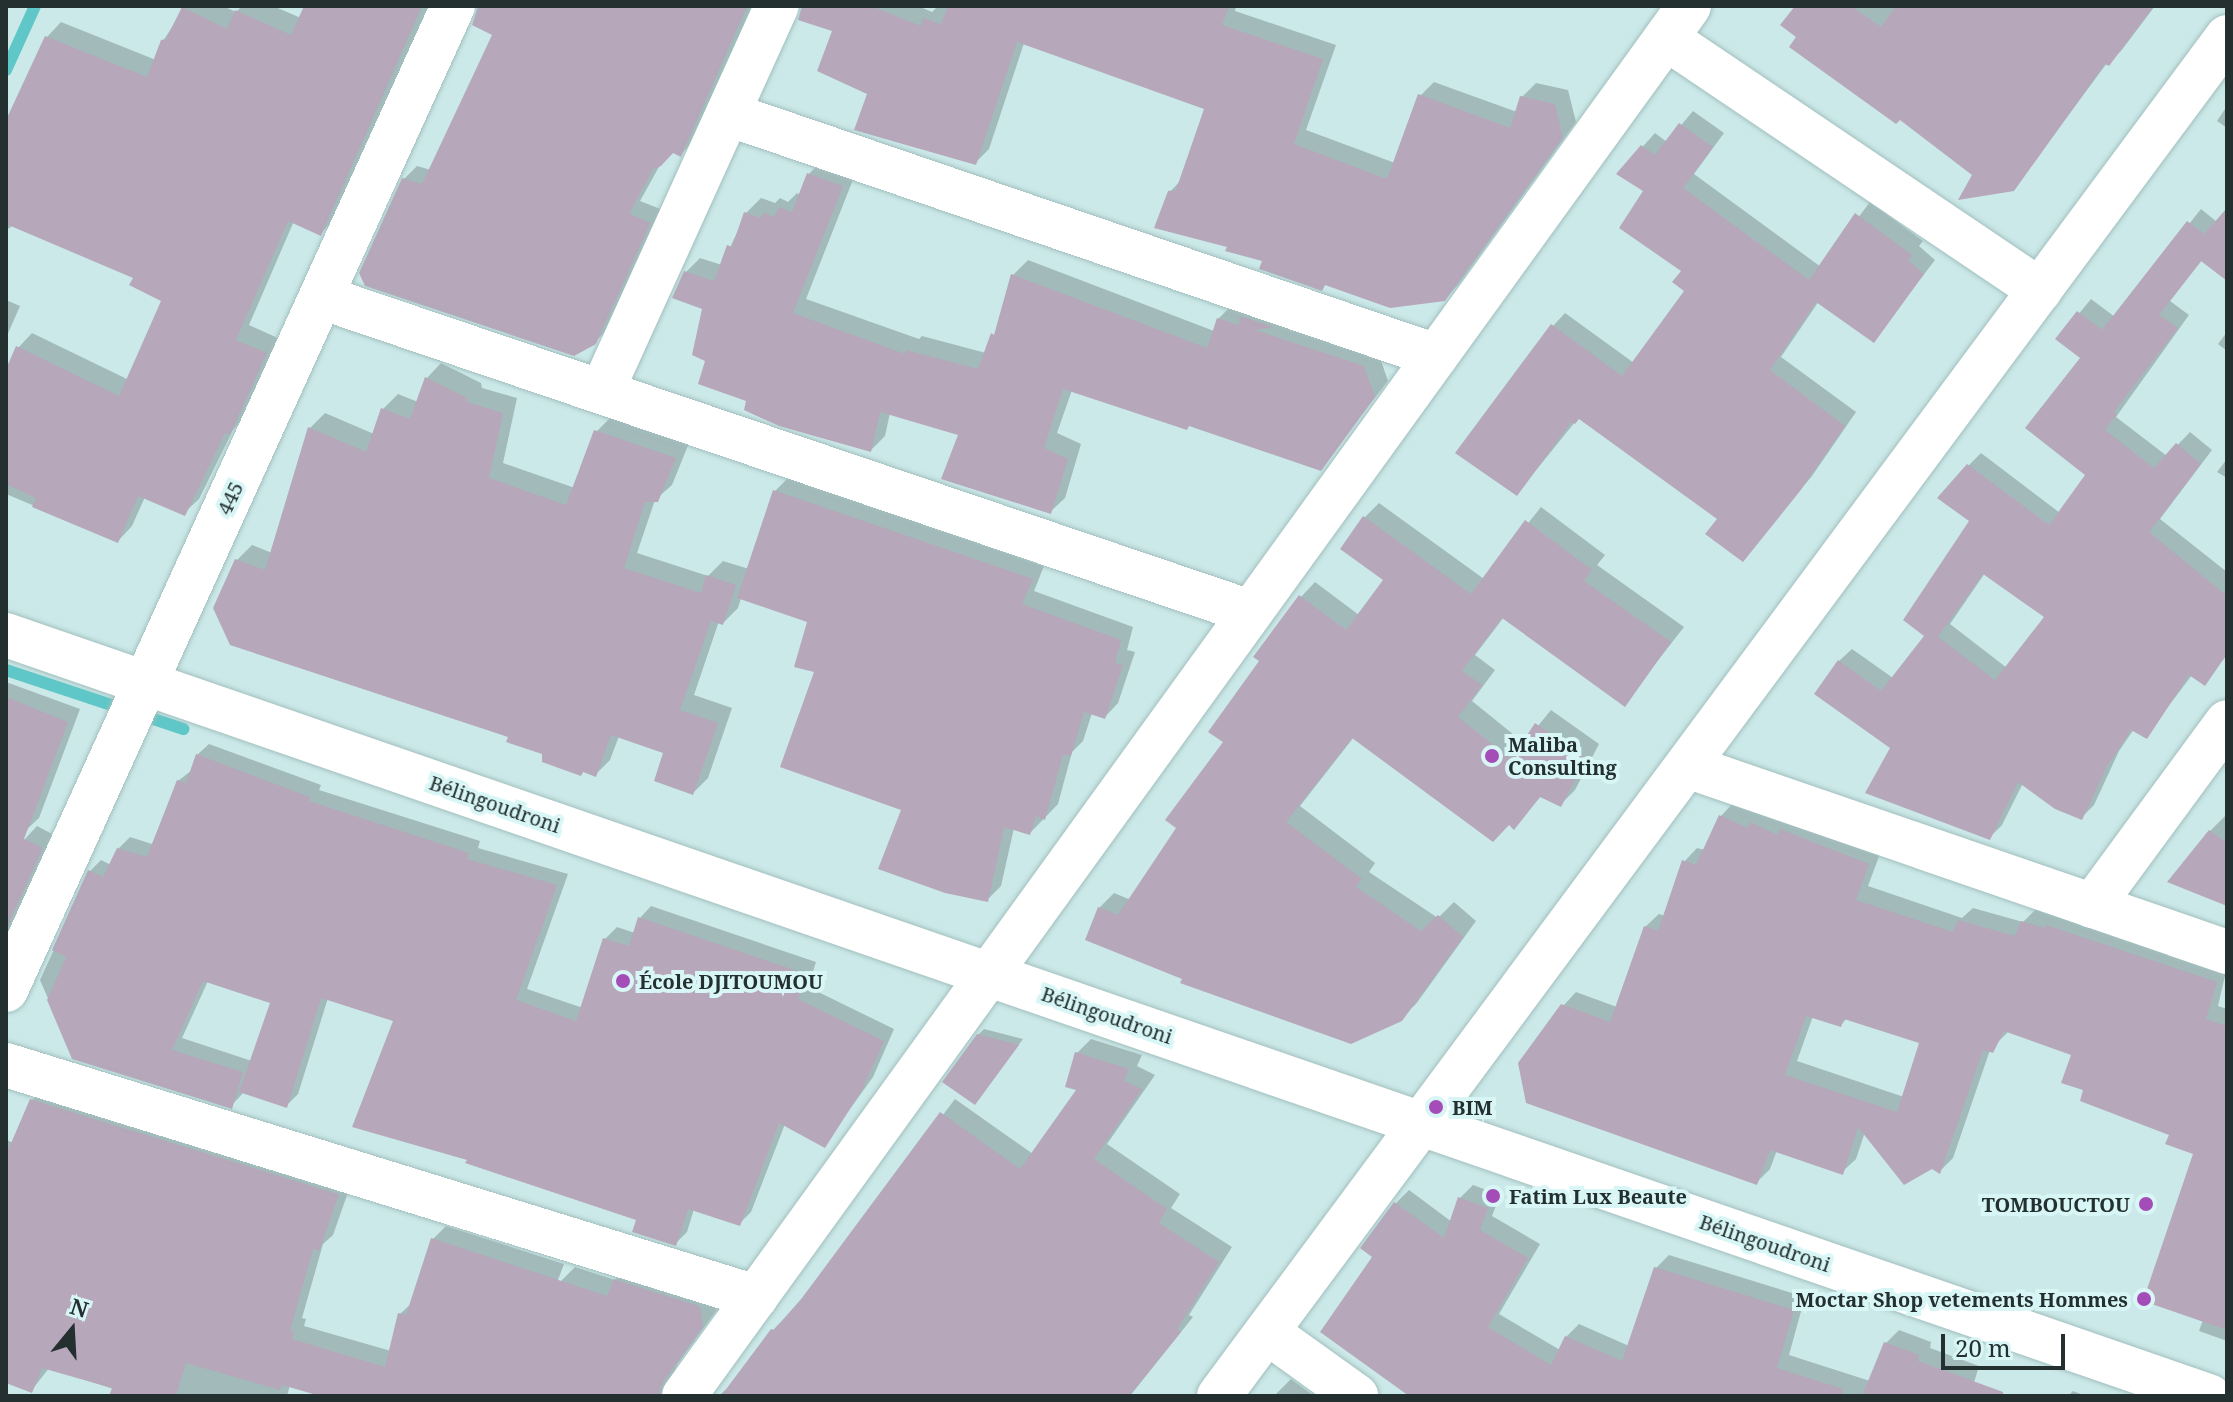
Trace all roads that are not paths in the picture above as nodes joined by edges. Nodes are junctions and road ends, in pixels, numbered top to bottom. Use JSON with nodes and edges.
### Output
{"nodes":[{"id":1,"x":453,"y":6,"type":"edge"},
{"id":2,"x":777,"y":6,"type":"edge"},
{"id":3,"x":1678,"y":22,"type":"edge"},
{"id":4,"x":2227,"y":37,"type":"edge"},
{"id":5,"x":728,"y":114,"type":"junction"},
{"id":6,"x":2040,"y":290,"type":"junction"},
{"id":7,"x":321,"y":297,"type":"junction"},
{"id":8,"x":1436,"y":356,"type":"junction"},
{"id":9,"x":602,"y":391,"type":"junction"},
{"id":10,"x":1250,"y":612,"type":"junction"},
{"id":11,"x":6,"y":635,"type":"edge"},
{"id":12,"x":145,"y":684,"type":"junction"},
{"id":13,"x":2227,"y":722,"type":"edge"},
{"id":14,"x":1687,"y":766,"type":"junction"},
{"id":15,"x":2092,"y":906,"type":"junction"},
{"id":16,"x":2227,"y":952,"type":"edge"},
{"id":17,"x":991,"y":975,"type":"junction"},
{"id":18,"x":6,"y":990,"type":"edge"},
{"id":19,"x":6,"y":1065,"type":"edge"},
{"id":20,"x":1423,"y":1124,"type":"junction"},
{"id":21,"x":756,"y":1297,"type":"junction"},
{"id":22,"x":1267,"y":1332,"type":"junction"},
{"id":23,"x":684,"y":1396,"type":"edge"},
{"id":24,"x":1219,"y":1396,"type":"edge"},
{"id":25,"x":1356,"y":1396,"type":"edge"},
{"id":26,"x":2209,"y":1396,"type":"edge"}],
"edges":[{"from":1,"to":7,"type":"street","name":"445"},
{"from":2,"to":5,"type":"street"},
{"from":3,"to":6,"type":"street"},
{"from":3,"to":8,"type":"street"},
{"from":4,"to":6,"type":"street"},
{"from":5,"to":8,"type":"street"},
{"from":5,"to":9,"type":"street"},
{"from":6,"to":14,"type":"street"},
{"from":7,"to":9,"type":"street"},
{"from":7,"to":12,"type":"street","name":"445"},
{"from":8,"to":10,"type":"street"},
{"from":9,"to":10,"type":"street"},
{"from":10,"to":17,"type":"street"},
{"from":11,"to":12,"type":"street","name":"Bélingoudroni"},
{"from":12,"to":17,"type":"street","name":"Bélingoudroni"},
{"from":12,"to":18,"type":"street","name":"445"},
{"from":13,"to":15,"type":"street"},
{"from":14,"to":15,"type":"street"},
{"from":14,"to":20,"type":"street"},
{"from":15,"to":16,"type":"street"},
{"from":17,"to":20,"type":"street","name":"Bélingoudroni"},
{"from":17,"to":21,"type":"street"},
{"from":19,"to":21,"type":"street"},
{"from":20,"to":22,"type":"street"},
{"from":20,"to":26,"type":"street","name":"Bélingoudroni"},
{"from":21,"to":23,"type":"street"},
{"from":22,"to":24,"type":"street"},
{"from":22,"to":25,"type":"street"}]}
